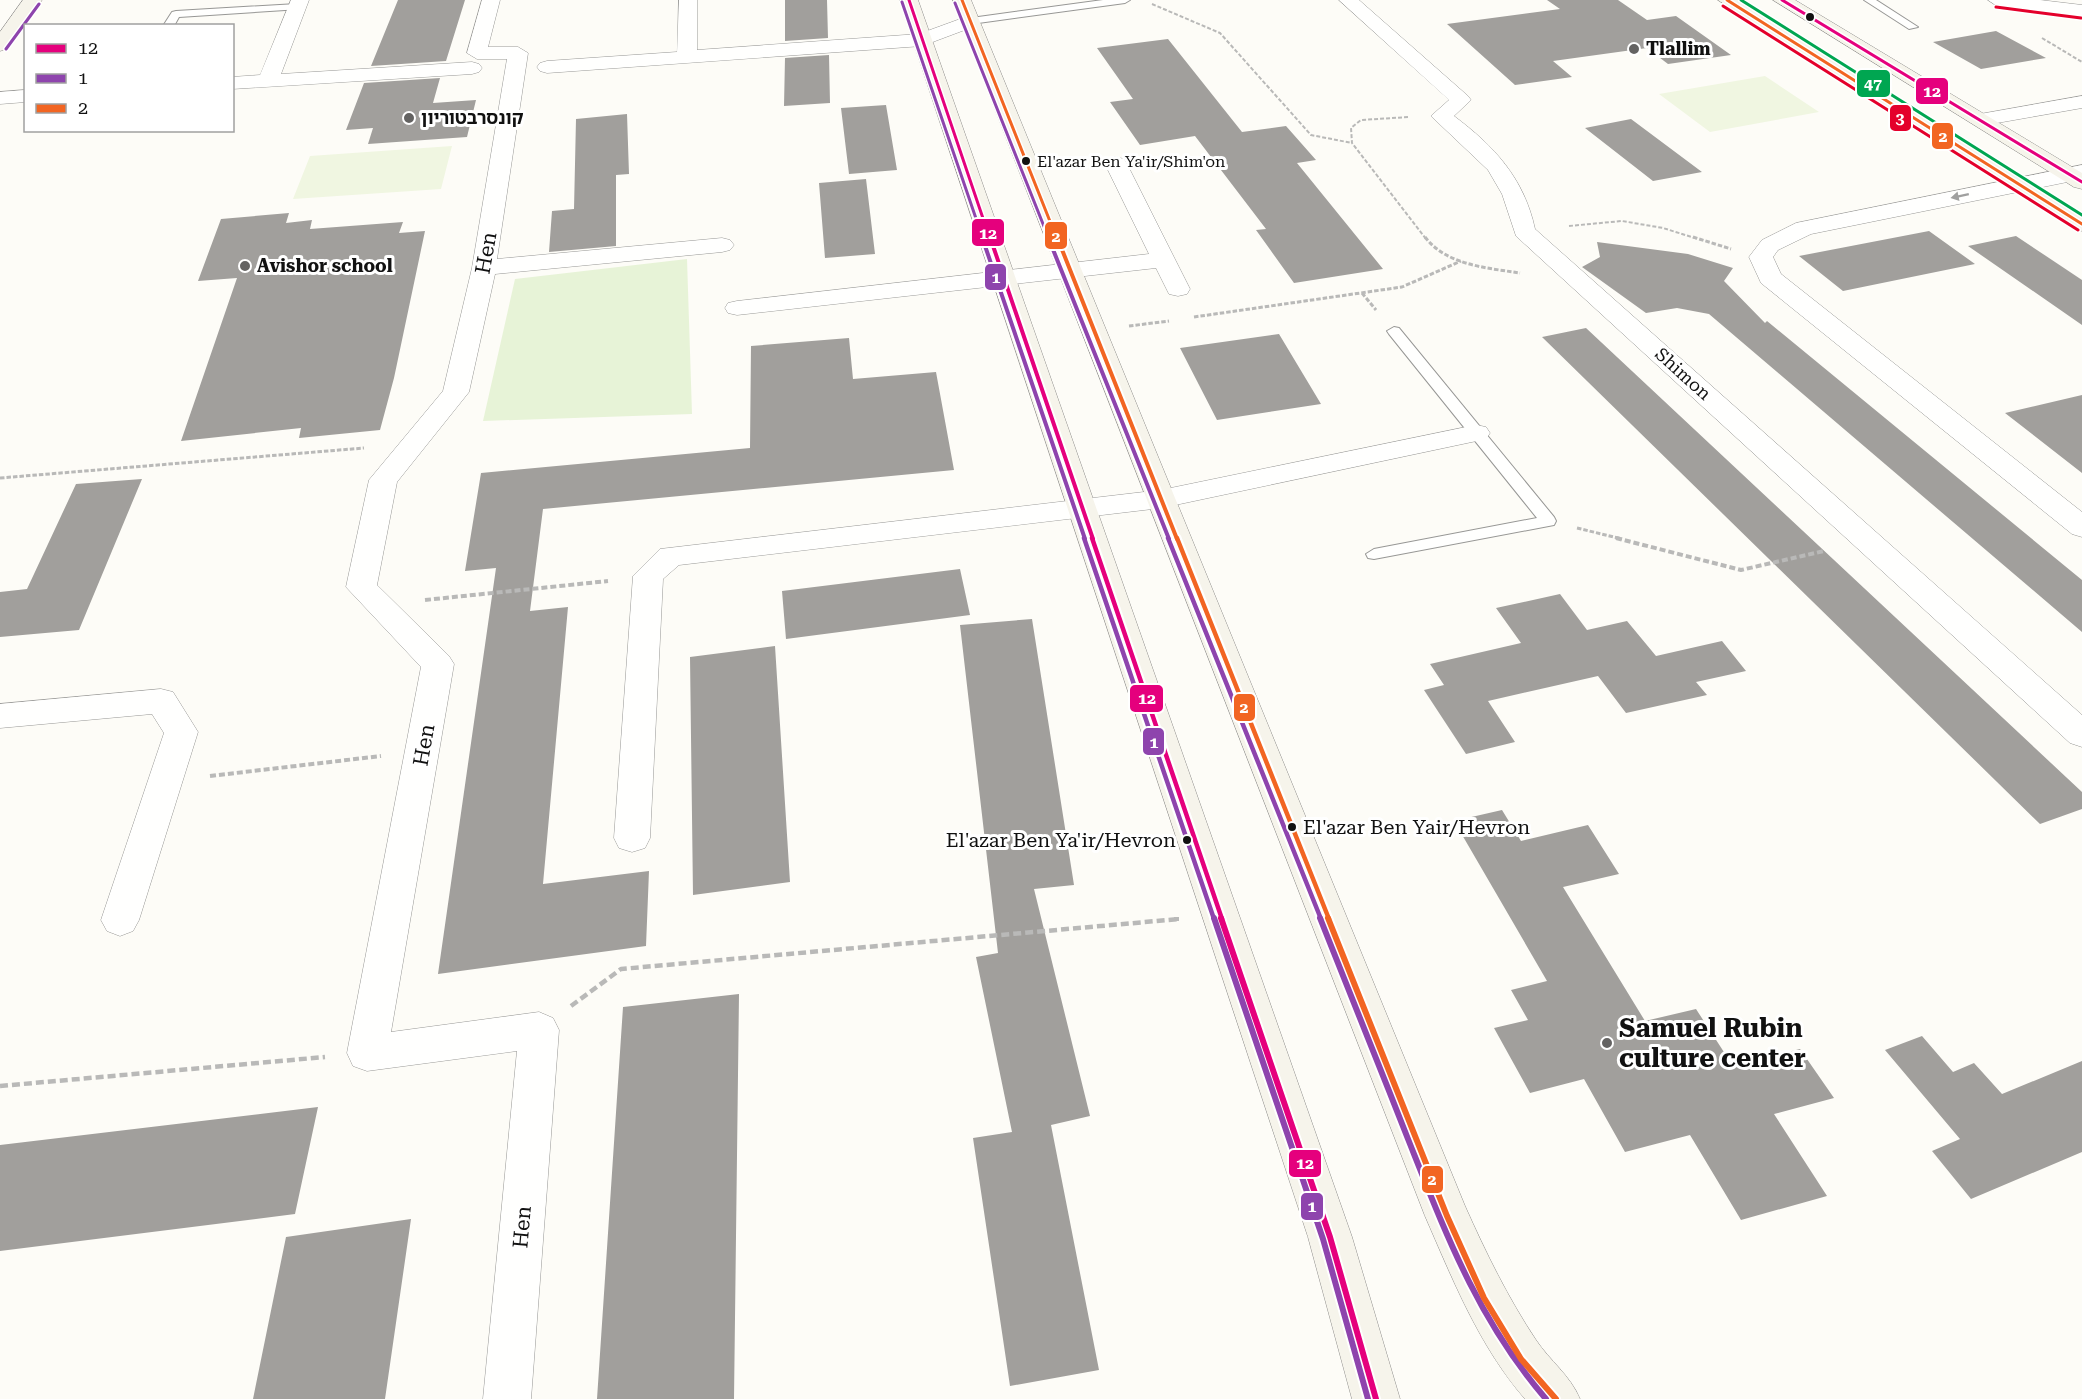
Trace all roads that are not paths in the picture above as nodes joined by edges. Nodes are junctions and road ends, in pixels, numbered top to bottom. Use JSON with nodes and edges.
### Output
{"nodes":[{"id":1,"x":33,"y":0,"type":"edge"},
{"id":2,"x":490,"y":0,"type":"edge"},
{"id":3,"x":688,"y":0,"type":"edge"},
{"id":4,"x":909,"y":0,"type":"edge"},
{"id":5,"x":1125,"y":0,"type":"edge"},
{"id":6,"x":1348,"y":0,"type":"edge"},
{"id":7,"x":1727,"y":0,"type":"edge"},
{"id":8,"x":1782,"y":0,"type":"edge"},
{"id":9,"x":1869,"y":0,"type":"edge"},
{"id":10,"x":1997,"y":0,"type":"edge"},
{"id":11,"x":299,"y":4,"type":"edge"},
{"id":12,"x":1069,"y":4,"type":"edge"},
{"id":13,"x":966,"y":11,"type":"edge"},
{"id":14,"x":2082,"y":11,"type":"edge"},
{"id":15,"x":169,"y":24,"type":"edge"},
{"id":16,"x":1913,"y":27,"type":"dead end"},
{"id":17,"x":922,"y":40,"type":"junction"},
{"id":18,"x":0,"y":45,"type":"edge"},
{"id":19,"x":687,"y":57,"type":"junction"},
{"id":20,"x":547,"y":67,"type":"dead end"},
{"id":21,"x":472,"y":68,"type":"dead end"},
{"id":22,"x":268,"y":81,"type":"junction"},
{"id":23,"x":234,"y":83,"type":"edge"},
{"id":24,"x":24,"y":96,"type":"edge"},
{"id":25,"x":0,"y":98,"type":"edge"},
{"id":26,"x":2082,"y":102,"type":"edge"},
{"id":27,"x":1980,"y":120,"type":"junction"},
{"id":28,"x":1116,"y":164,"type":"dead end"},
{"id":29,"x":2078,"y":176,"type":"edge"},
{"id":30,"x":2018,"y":183,"type":"junction"},
{"id":31,"x":2082,"y":224,"type":"edge"},
{"id":32,"x":722,"y":245,"type":"dead end"},
{"id":33,"x":1164,"y":260,"type":"junction"},
{"id":34,"x":484,"y":268,"type":"junction"},
{"id":35,"x":1070,"y":272,"type":"junction"},
{"id":36,"x":1004,"y":279,"type":"junction"},
{"id":37,"x":1178,"y":289,"type":"dead end"},
{"id":38,"x":737,"y":308,"type":"dead end"},
{"id":39,"x":1394,"y":332,"type":"dead end"},
{"id":40,"x":1476,"y":433,"type":"junction"},
{"id":41,"x":1161,"y":499,"type":"junction"},
{"id":42,"x":1081,"y":507,"type":"junction"},
{"id":43,"x":2082,"y":527,"type":"edge"},
{"id":44,"x":1374,"y":554,"type":"dead end"},
{"id":45,"x":0,"y":716,"type":"edge"},
{"id":46,"x":2082,"y":734,"type":"edge"},
{"id":47,"x":632,"y":838,"type":"dead end"},
{"id":48,"x":120,"y":920,"type":"dead end"},
{"id":49,"x":507,"y":1399,"type":"edge"},
{"id":50,"x":1376,"y":1399,"type":"edge"},
{"id":51,"x":1556,"y":1399,"type":"edge"}],
"edges":[{"from":1,"to":18,"type":"street"},
{"from":2,"to":34,"type":"street","name":"Hen"},
{"from":3,"to":19,"type":"street"},
{"from":4,"to":17,"type":"street"},
{"from":5,"to":12,"type":"lane"},
{"from":6,"to":46,"type":"street","name":"Shimon"},
{"from":7,"to":30,"type":"street"},
{"from":8,"to":27,"type":"street"},
{"from":9,"to":16,"type":"lane"},
{"from":10,"to":14,"type":"street"},
{"from":11,"to":15,"type":"lane"},
{"from":11,"to":22,"type":"street"},
{"from":12,"to":13,"type":"lane"},
{"from":13,"to":17,"type":"street"},
{"from":13,"to":35,"type":"street"},
{"from":17,"to":19,"type":"street"},
{"from":17,"to":36,"type":"street"},
{"from":19,"to":20,"type":"street"},
{"from":21,"to":22,"type":"street"},
{"from":22,"to":23,"type":"street"},
{"from":24,"to":25,"type":"street"},
{"from":26,"to":27,"type":"street"},
{"from":27,"to":29,"type":"street"},
{"from":28,"to":33,"type":"street"},
{"from":29,"to":30,"type":"street"},
{"from":30,"to":31,"type":"street"},
{"from":30,"to":43,"type":"street","one_way":true},
{"from":32,"to":34,"type":"street"},
{"from":33,"to":35,"type":"street"},
{"from":33,"to":37,"type":"street"},
{"from":34,"to":49,"type":"street","name":"Hen"},
{"from":35,"to":36,"type":"street"},
{"from":35,"to":41,"type":"street"},
{"from":36,"to":38,"type":"street"},
{"from":36,"to":42,"type":"street"},
{"from":39,"to":40,"type":"lane"},
{"from":40,"to":41,"type":"street"},
{"from":40,"to":44,"type":"lane"},
{"from":41,"to":42,"type":"street"},
{"from":41,"to":51,"type":"street"},
{"from":42,"to":47,"type":"street"},
{"from":42,"to":50,"type":"street"},
{"from":45,"to":48,"type":"street"}]}
